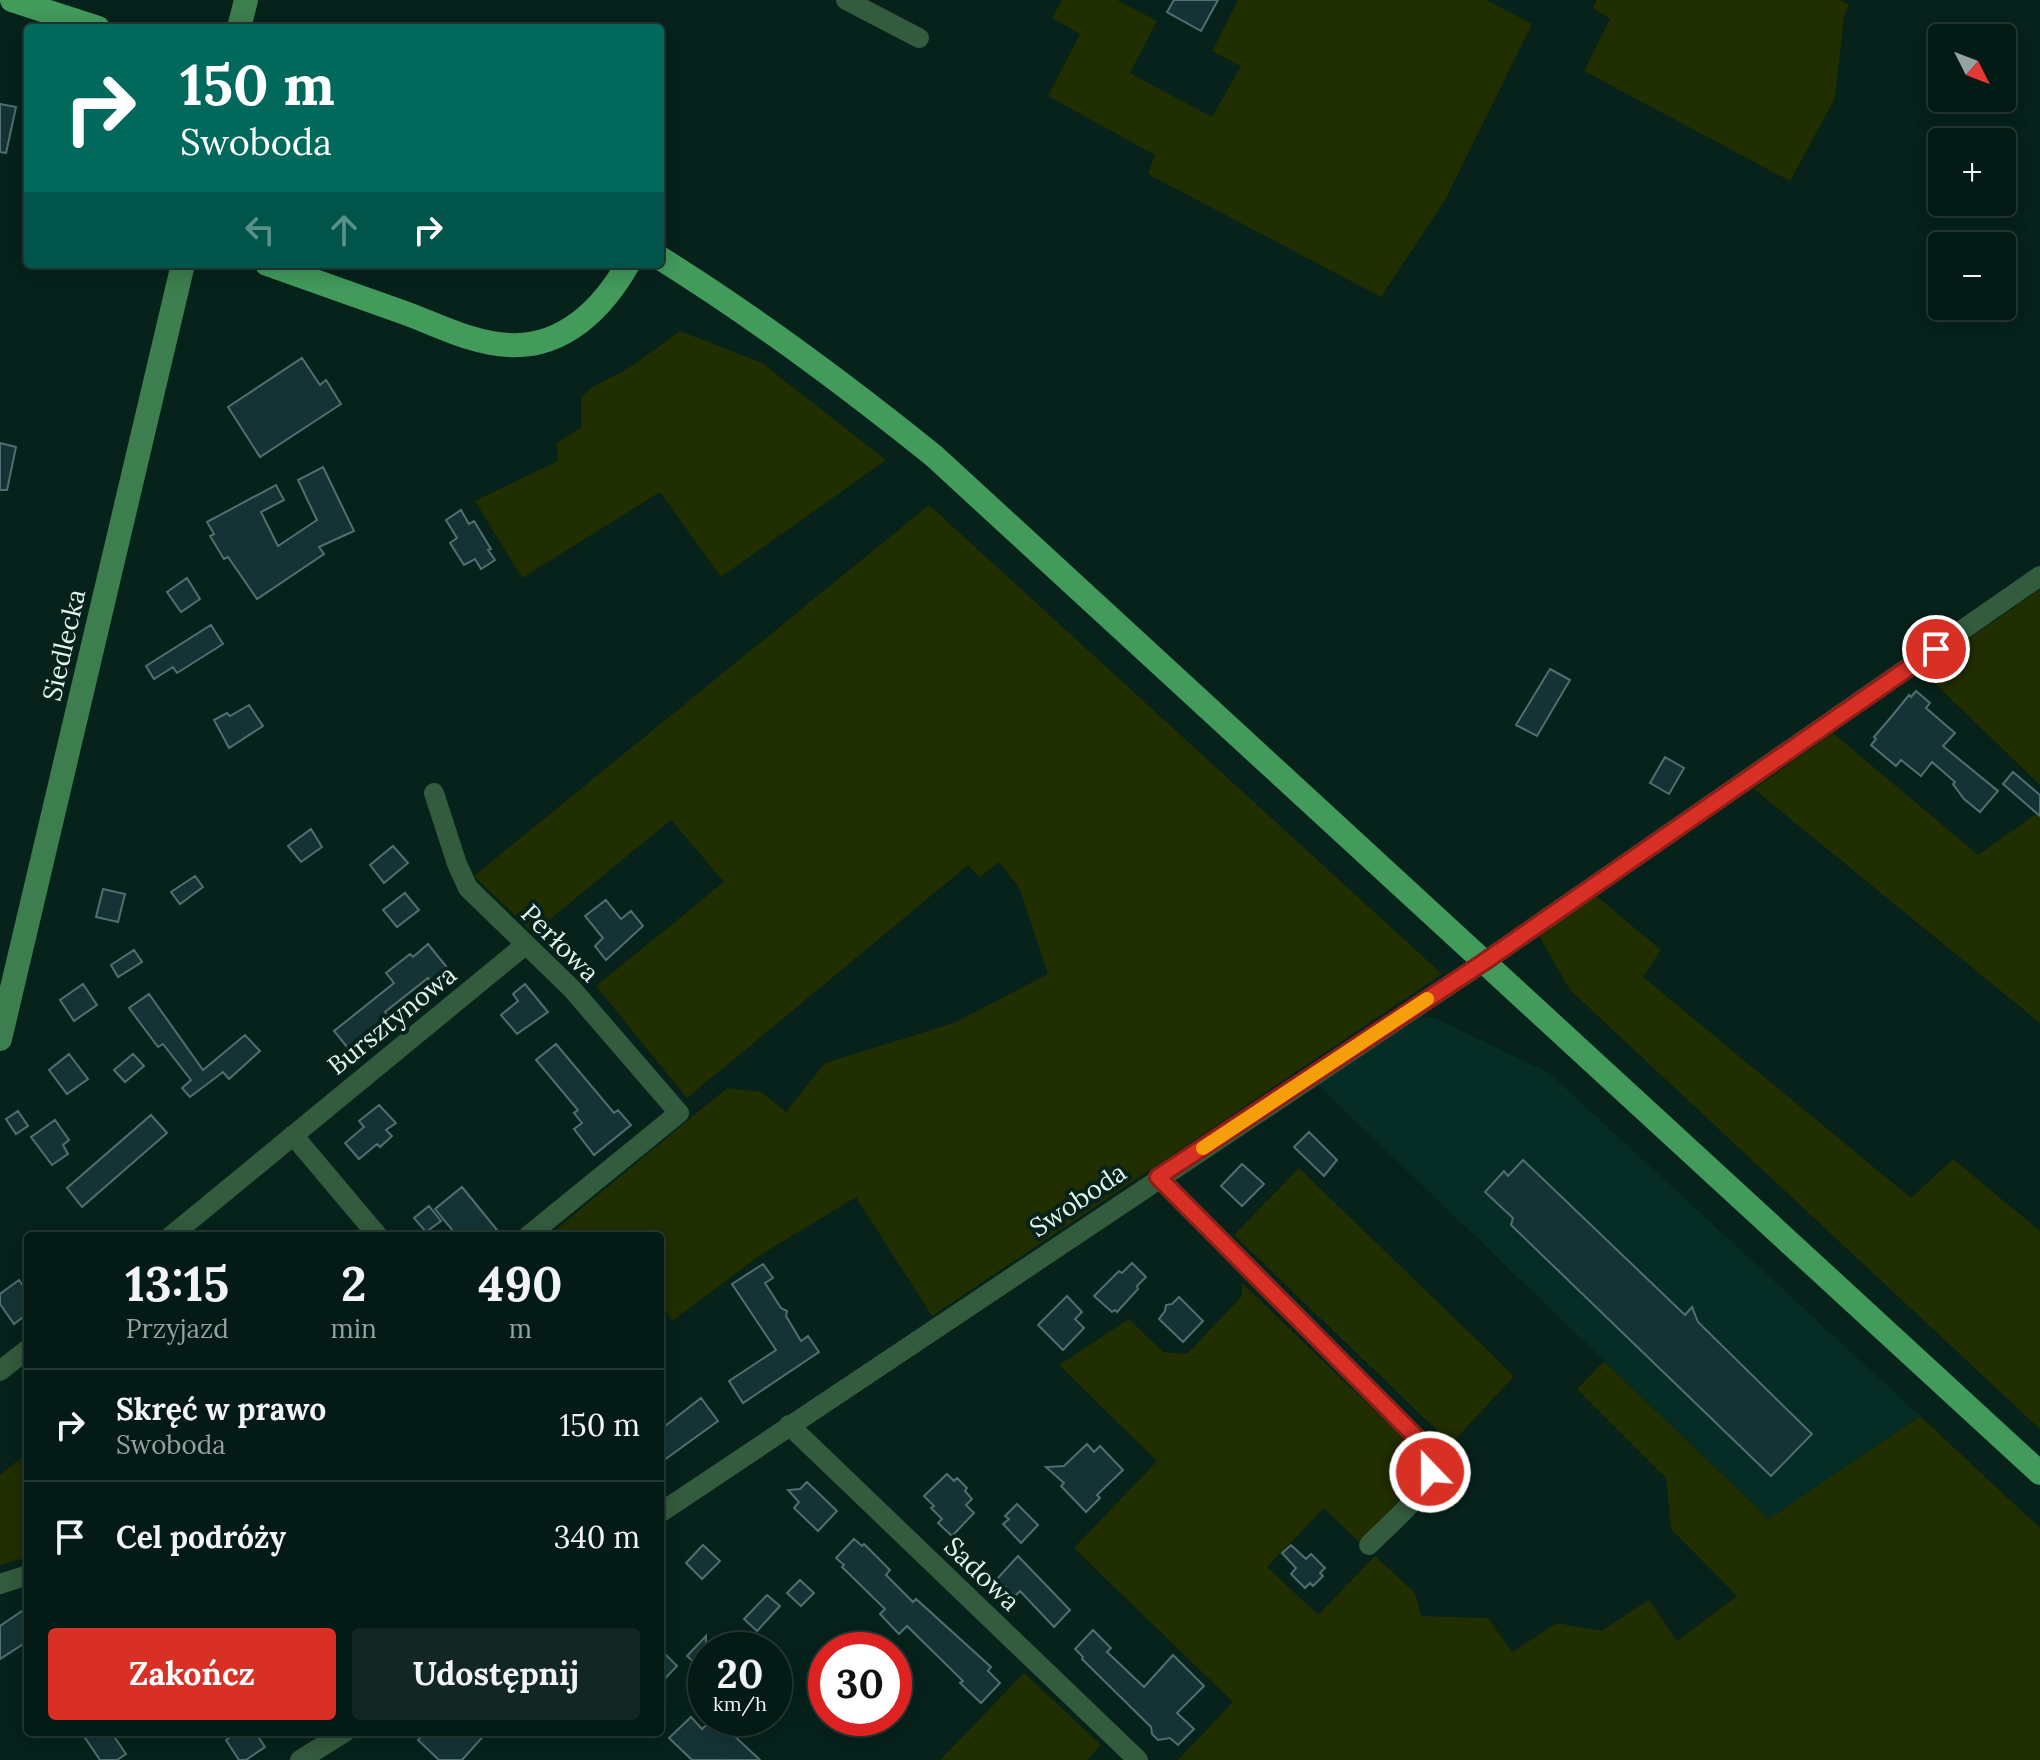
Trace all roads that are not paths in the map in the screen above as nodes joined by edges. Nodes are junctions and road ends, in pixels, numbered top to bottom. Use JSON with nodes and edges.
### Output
{"nodes":[{"id":1,"x":12,"y":0,"type":"edge"},
{"id":2,"x":246,"y":0,"type":"edge"},
{"id":3,"x":846,"y":0,"type":"edge"},
{"id":4,"x":86,"y":24,"type":"edge"},
{"id":5,"x":240,"y":24,"type":"edge"},
{"id":6,"x":919,"y":38,"type":"dead end"},
{"id":7,"x":664,"y":260,"type":"edge"},
{"id":8,"x":182,"y":268,"type":"edge"},
{"id":9,"x":278,"y":268,"type":"edge"},
{"id":10,"x":626,"y":268,"type":"edge"},
{"id":11,"x":2040,"y":576,"type":"edge"},
{"id":12,"x":434,"y":793,"type":"dead end"},
{"id":13,"x":525,"y":945,"type":"junction"},
{"id":14,"x":1484,"y":962,"type":"junction"},
{"id":15,"x":0,"y":1039,"type":"edge"},
{"id":16,"x":293,"y":1135,"type":"junction"},
{"id":17,"x":1158,"y":1177,"type":"junction"},
{"id":18,"x":176,"y":1232,"type":"edge"},
{"id":19,"x":375,"y":1232,"type":"edge"},
{"id":20,"x":533,"y":1232,"type":"edge"},
{"id":21,"x":24,"y":1352,"type":"edge"},
{"id":22,"x":0,"y":1371,"type":"edge"},
{"id":23,"x":789,"y":1425,"type":"junction"},
{"id":24,"x":2040,"y":1473,"type":"edge"},
{"id":25,"x":664,"y":1510,"type":"edge"},
{"id":26,"x":1369,"y":1545,"type":"dead end"},
{"id":27,"x":24,"y":1576,"type":"edge"},
{"id":28,"x":0,"y":1584,"type":"edge"},
{"id":29,"x":339,"y":1736,"type":"edge"},
{"id":30,"x":300,"y":1760,"type":"edge"},
{"id":31,"x":1138,"y":1760,"type":"edge"}],
"edges":[{"from":1,"to":4,"type":"main road"},
{"from":2,"to":5,"type":"main road"},
{"from":3,"to":6,"type":"street"},
{"from":7,"to":14,"type":"main road"},
{"from":8,"to":15,"type":"main road","name":"Siedlecka"},
{"from":9,"to":10,"type":"main road"},
{"from":11,"to":14,"type":"street","name":"Swoboda"},
{"from":12,"to":13,"type":"street","name":"Perłowa"},
{"from":13,"to":16,"type":"street","name":"Bursztynowa"},
{"from":13,"to":20,"type":"street","name":"Perłowa"},
{"from":14,"to":17,"type":"street","name":"Swoboda"},
{"from":14,"to":24,"type":"main road"},
{"from":16,"to":18,"type":"street","name":"Bursztynowa"},
{"from":16,"to":19,"type":"street"},
{"from":17,"to":23,"type":"street","name":"Swoboda"},
{"from":17,"to":26,"type":"street"},
{"from":21,"to":22,"type":"street"},
{"from":23,"to":25,"type":"street","name":"Swoboda"},
{"from":23,"to":31,"type":"street","name":"Sadowa"},
{"from":27,"to":28,"type":"street"},
{"from":29,"to":30,"type":"street"}]}
